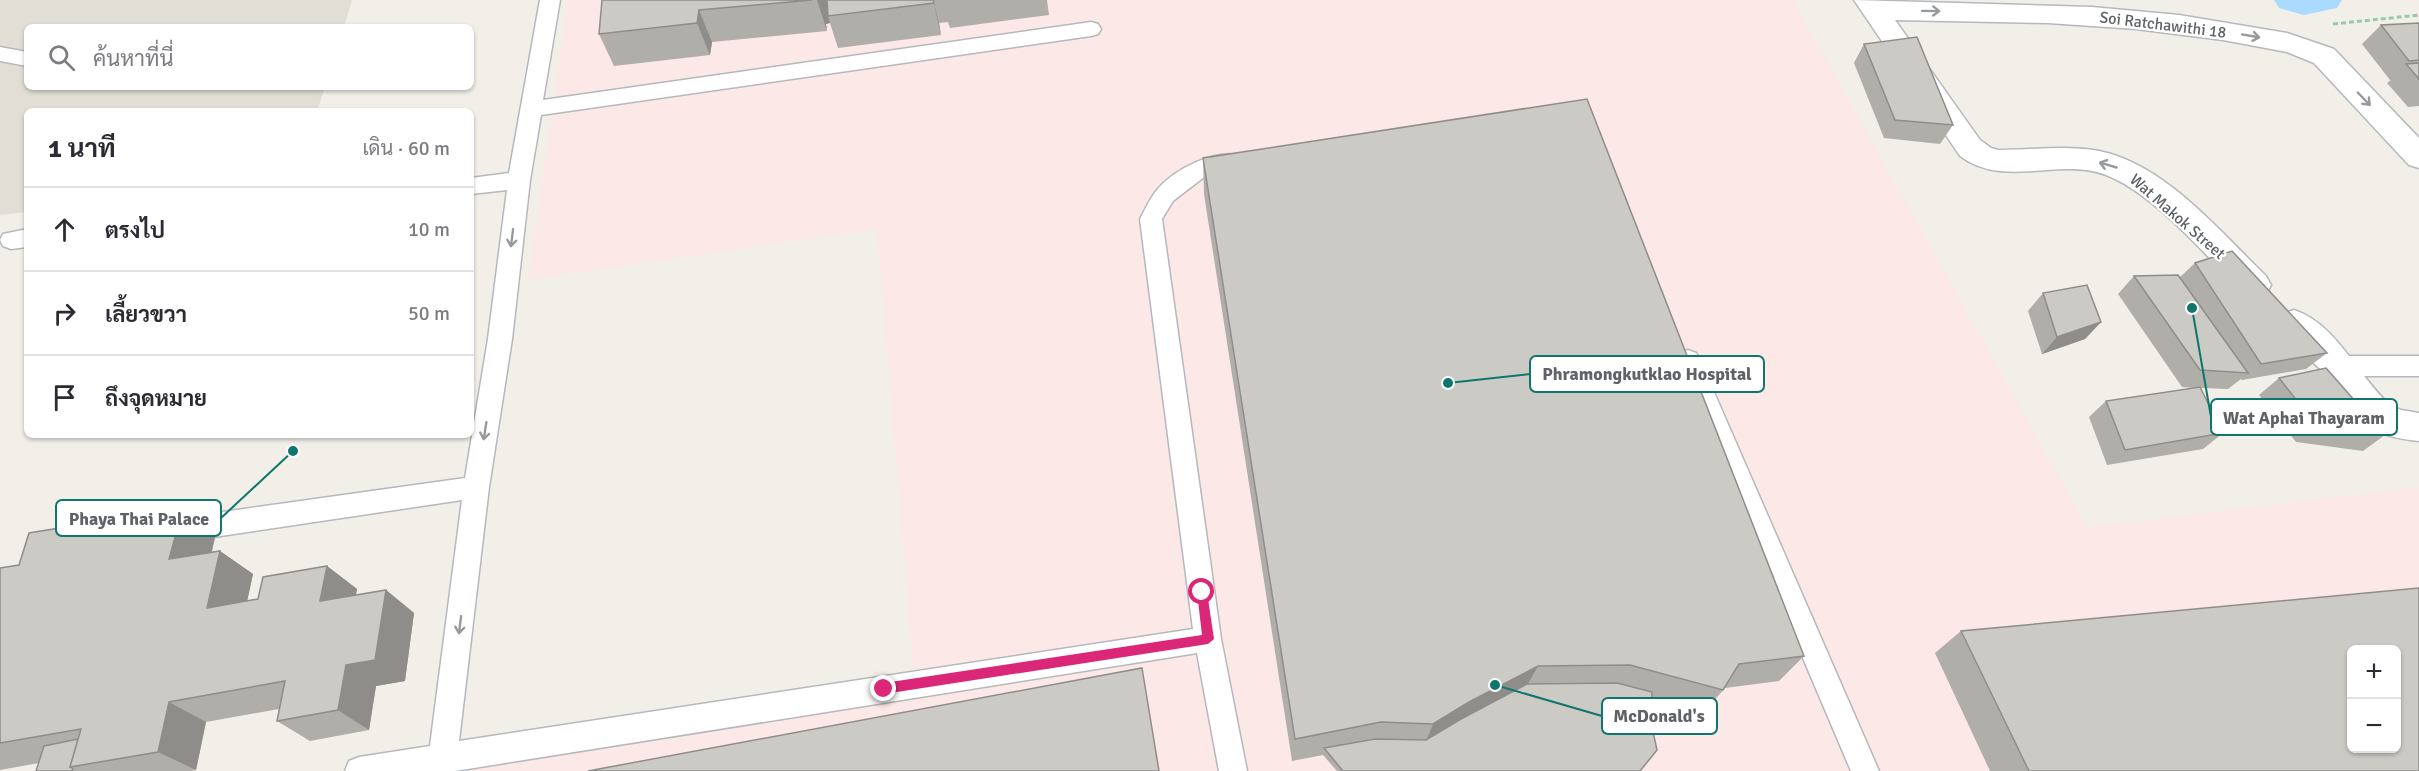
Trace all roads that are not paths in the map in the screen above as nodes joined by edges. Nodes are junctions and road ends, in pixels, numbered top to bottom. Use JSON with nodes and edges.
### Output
{"nodes":[{"id":1,"x":550,"y":0,"type":"edge"},
{"id":2,"x":1870,"y":5,"type":"edge"},
{"id":3,"x":2082,"y":7,"type":"edge"},
{"id":4,"x":1091,"y":30,"type":"dead end"},
{"id":5,"x":0,"y":54,"type":"edge"},
{"id":6,"x":24,"y":58,"type":"edge"},
{"id":7,"x":531,"y":110,"type":"junction"},
{"id":8,"x":2419,"y":157,"type":"edge"},
{"id":9,"x":1260,"y":159,"type":"edge"},
{"id":10,"x":519,"y":180,"type":"junction"},
{"id":11,"x":474,"y":186,"type":"edge"},
{"id":12,"x":1681,"y":344,"type":"edge"},
{"id":13,"x":2338,"y":366,"type":"junction"},
{"id":14,"x":2419,"y":366,"type":"edge"},
{"id":15,"x":2419,"y":427,"type":"edge"},
{"id":16,"x":476,"y":487,"type":"junction"},
{"id":17,"x":194,"y":528,"type":"dead end"},
{"id":18,"x":1208,"y":639,"type":"junction"},
{"id":19,"x":442,"y":764,"type":"edge"},
{"id":20,"x":359,"y":771,"type":"edge"},
{"id":21,"x":1233,"y":771,"type":"edge"},
{"id":22,"x":1865,"y":771,"type":"edge"}],
"edges":[{"from":1,"to":7,"type":"lane"},
{"from":2,"to":3,"type":"street","name":"Soi Ratchawithi 18","one_way":true},
{"from":13,"to":2,"type":"street","name":"Wat Makok Street","one_way":true},
{"from":3,"to":8,"type":"street","name":"Soi Ratchawithi 18","one_way":true},
{"from":4,"to":7,"type":"lane"},
{"from":5,"to":6,"type":"lane"},
{"from":7,"to":10,"type":"lane"},
{"from":9,"to":18,"type":"lane"},
{"from":10,"to":11,"type":"lane"},
{"from":10,"to":16,"type":"lane","one_way":true},
{"from":12,"to":22,"type":"lane"},
{"from":13,"to":14,"type":"lane"},
{"from":13,"to":15,"type":"street","name":"Wat Makok Street"},
{"from":16,"to":17,"type":"lane"},
{"from":16,"to":19,"type":"lane","one_way":true},
{"from":18,"to":19,"type":"lane"},
{"from":18,"to":21,"type":"lane"},
{"from":19,"to":20,"type":"lane"}]}
